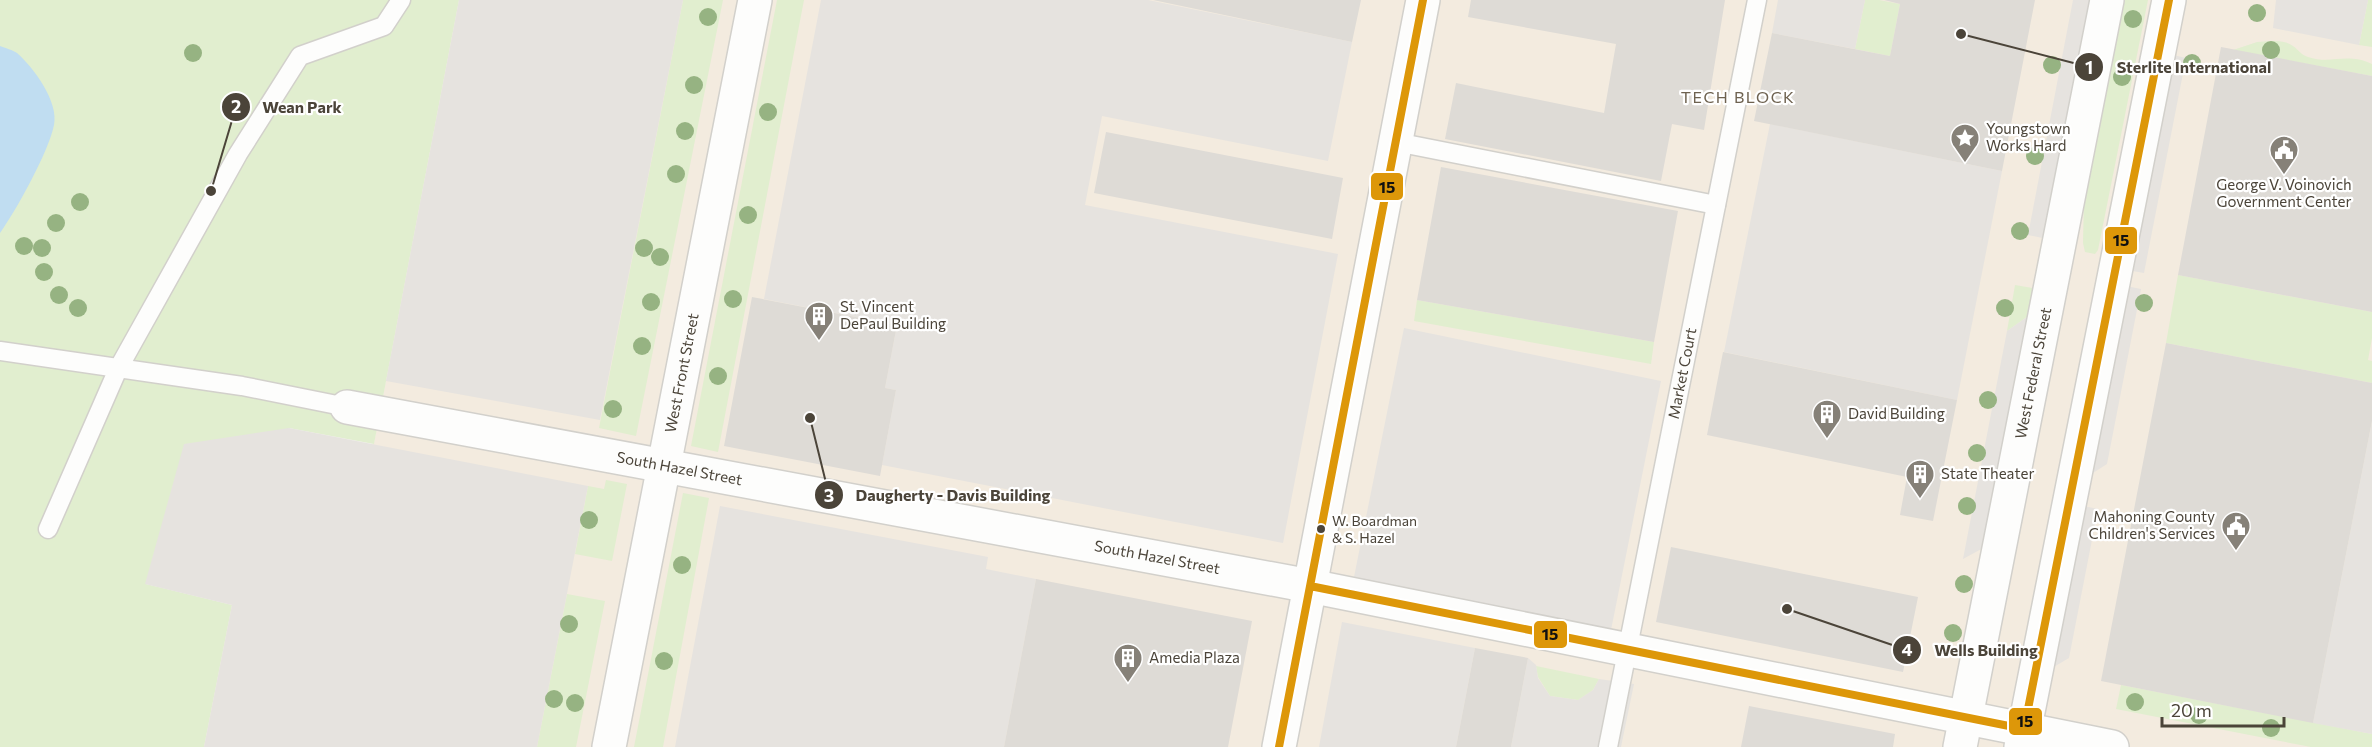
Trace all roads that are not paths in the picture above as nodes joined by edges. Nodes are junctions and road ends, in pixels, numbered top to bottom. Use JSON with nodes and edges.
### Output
{"nodes":[{"id":1,"x":401,"y":0,"type":"edge"},
{"id":2,"x":754,"y":0,"type":"edge"},
{"id":3,"x":1423,"y":0,"type":"edge"},
{"id":4,"x":1757,"y":0,"type":"edge"},
{"id":5,"x":2107,"y":0,"type":"edge"},
{"id":6,"x":2169,"y":0,"type":"edge"},
{"id":7,"x":1396,"y":142,"type":"junction"},
{"id":8,"x":1716,"y":206,"type":"junction"},
{"id":9,"x":0,"y":351,"type":"edge"},
{"id":10,"x":118,"y":369,"type":"junction"},
{"id":11,"x":347,"y":406,"type":"joint"},
{"id":12,"x":663,"y":466,"type":"junction"},
{"id":13,"x":48,"y":529,"type":"dead end"},
{"id":14,"x":1310,"y":586,"type":"junction"},
{"id":15,"x":1627,"y":649,"type":"junction"},
{"id":16,"x":1963,"y":732,"type":"edge"},
{"id":17,"x":2023,"y":738,"type":"edge"},
{"id":18,"x":609,"y":747,"type":"edge"},
{"id":19,"x":1280,"y":747,"type":"edge"},
{"id":20,"x":1608,"y":747,"type":"edge"},
{"id":21,"x":2112,"y":747,"type":"edge"}],
"edges":[{"from":1,"to":10,"type":"lane"},
{"from":2,"to":12,"type":"street","name":"West Front Street"},
{"from":3,"to":7,"type":"street"},
{"from":4,"to":8,"type":"lane","name":"Market Court"},
{"from":5,"to":16,"type":"street","name":"West Federal Street"},
{"from":6,"to":17,"type":"street"},
{"from":7,"to":8,"type":"lane"},
{"from":7,"to":14,"type":"street"},
{"from":8,"to":15,"type":"lane","name":"Market Court"},
{"from":9,"to":10,"type":"lane"},
{"from":10,"to":11,"type":"lane"},
{"from":10,"to":13,"type":"lane"},
{"from":11,"to":12,"type":"street","name":"South Hazel Street"},
{"from":12,"to":14,"type":"street","name":"South Hazel Street"},
{"from":12,"to":18,"type":"street","name":"West Front Street"},
{"from":14,"to":15,"type":"street","name":"South Hazel Street"},
{"from":14,"to":19,"type":"street"},
{"from":15,"to":16,"type":"street","name":"South Hazel Street"},
{"from":15,"to":20,"type":"lane","name":"Market Court"},
{"from":16,"to":17,"type":"street","name":"South Hazel Street"},
{"from":17,"to":21,"type":"street","name":"South Hazel Street"}]}
